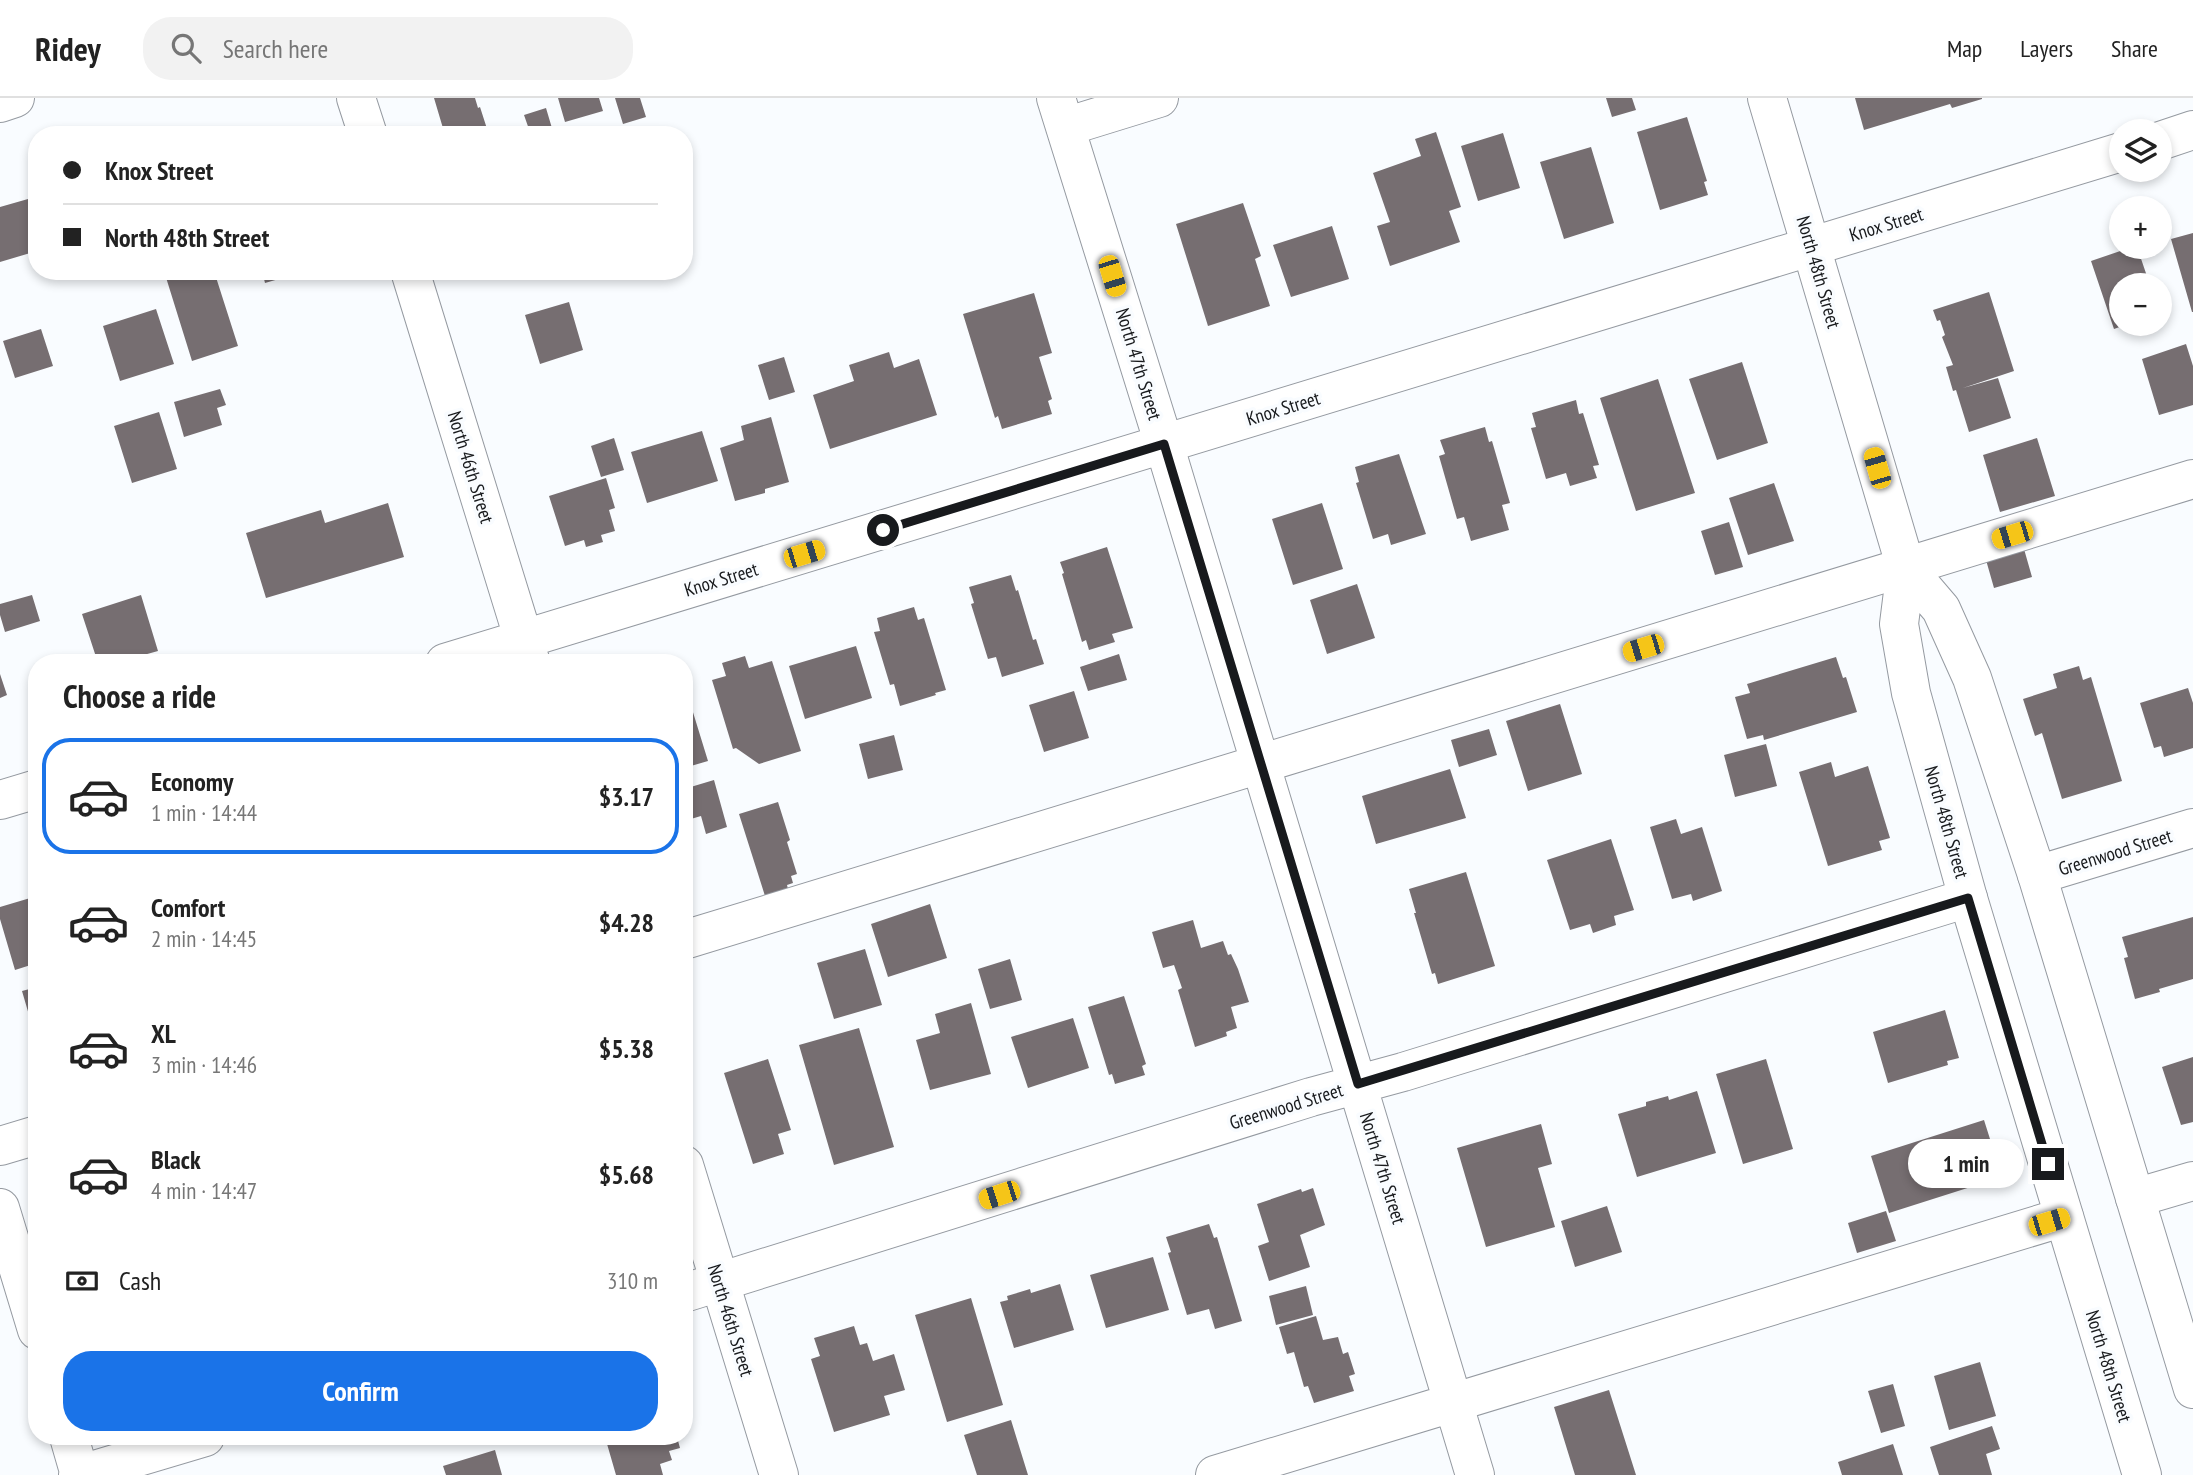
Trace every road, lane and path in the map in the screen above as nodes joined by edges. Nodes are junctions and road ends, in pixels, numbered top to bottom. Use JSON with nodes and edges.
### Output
{"nodes":[{"id":1,"x":15,"y":98,"type":"edge"},
{"id":2,"x":356,"y":98,"type":"edge"},
{"id":3,"x":1159,"y":98,"type":"edge"},
{"id":4,"x":1767,"y":98,"type":"edge"},
{"id":5,"x":0,"y":103,"type":"edge"},
{"id":6,"x":1061,"y":112,"type":"edge"},
{"id":7,"x":365,"y":126,"type":"edge"},
{"id":8,"x":2193,"y":130,"type":"edge"},
{"id":9,"x":2172,"y":137,"type":"edge"},
{"id":10,"x":2109,"y":156,"type":"edge"},
{"id":11,"x":1813,"y":247,"type":"junction"},
{"id":12,"x":413,"y":280,"type":"edge"},
{"id":13,"x":1164,"y":444,"type":"junction"},
{"id":14,"x":2193,"y":480,"type":"edge"},
{"id":15,"x":1906,"y":568,"type":"junction"},
{"id":16,"x":528,"y":651,"type":"edge"},
{"id":17,"x":507,"y":654,"type":"edge"},
{"id":18,"x":1260,"y":765,"type":"junction"},
{"id":19,"x":28,"y":792,"type":"edge"},
{"id":20,"x":0,"y":800,"type":"edge"},
{"id":21,"x":2193,"y":828,"type":"edge"},
{"id":22,"x":2037,"y":875,"type":"junction"},
{"id":23,"x":1968,"y":898,"type":"junction"},
{"id":24,"x":693,"y":937,"type":"edge"},
{"id":25,"x":1358,"y":1084,"type":"junction"},
{"id":26,"x":28,"y":1138,"type":"edge"},
{"id":27,"x":0,"y":1146,"type":"edge"},
{"id":28,"x":2193,"y":1181,"type":"edge"},
{"id":29,"x":2135,"y":1198,"type":"junction"},
{"id":30,"x":0,"y":1208,"type":"edge"},
{"id":31,"x":2064,"y":1217,"type":"junction"},
{"id":32,"x":693,"y":1226,"type":"edge"},
{"id":33,"x":702,"y":1287,"type":"edge"},
{"id":34,"x":28,"y":1300,"type":"edge"},
{"id":35,"x":2193,"y":1389,"type":"edge"},
{"id":36,"x":1453,"y":1403,"type":"junction"},
{"id":37,"x":71,"y":1445,"type":"edge"},
{"id":38,"x":179,"y":1445,"type":"edge"},
{"id":39,"x":80,"y":1475,"type":"edge"},
{"id":40,"x":779,"y":1475,"type":"edge"},
{"id":41,"x":1215,"y":1475,"type":"edge"},
{"id":42,"x":1475,"y":1475,"type":"edge"},
{"id":43,"x":2142,"y":1475,"type":"edge"}],
"edges":[{"from":1,"to":5,"type":"street"},
{"from":2,"to":7,"type":"street"},
{"from":3,"to":6,"type":"street"},
{"from":4,"to":11,"type":"street","name":"North 48th Street"},
{"from":6,"to":13,"type":"street","name":"North 47th Street"},
{"from":8,"to":9,"type":"street"},
{"from":10,"to":11,"type":"street","name":"Knox Street"},
{"from":11,"to":13,"type":"street","name":"Knox Street"},
{"from":11,"to":15,"type":"street","name":"North 48th Street"},
{"from":12,"to":16,"type":"street","name":"North 46th Street"},
{"from":13,"to":16,"type":"street","name":"Knox Street"},
{"from":13,"to":18,"type":"street","name":"North 47th Street"},
{"from":14,"to":15,"type":"street"},
{"from":15,"to":18,"type":"street"},
{"from":15,"to":22,"type":"street","name":"North 48th Street"},
{"from":15,"to":23,"type":"street","name":"North 48th Street"},
{"from":16,"to":17,"type":"street","name":"Knox Street"},
{"from":18,"to":24,"type":"street"},
{"from":18,"to":25,"type":"street","name":"North 47th Street"},
{"from":19,"to":20,"type":"street"},
{"from":21,"to":22,"type":"street","name":"Greenwood Street"},
{"from":22,"to":29,"type":"street","name":"North 48th Street"},
{"from":23,"to":25,"type":"street","name":"Greenwood Street"},
{"from":23,"to":31,"type":"street","name":"North 48th Street"},
{"from":25,"to":33,"type":"street","name":"Greenwood Street"},
{"from":25,"to":36,"type":"street","name":"North 47th Street"},
{"from":26,"to":27,"type":"street"},
{"from":28,"to":29,"type":"street"},
{"from":29,"to":35,"type":"street","name":"North 48th Street"},
{"from":30,"to":34,"type":"street"},
{"from":31,"to":36,"type":"street"},
{"from":31,"to":43,"type":"street","name":"North 48th Street"},
{"from":32,"to":33,"type":"street","name":"North 46th Street"},
{"from":33,"to":40,"type":"street","name":"North 46th Street"},
{"from":36,"to":41,"type":"street"},
{"from":36,"to":42,"type":"street","name":"North 47th Street"},
{"from":37,"to":39,"type":"street"},
{"from":38,"to":39,"type":"street"}]}
